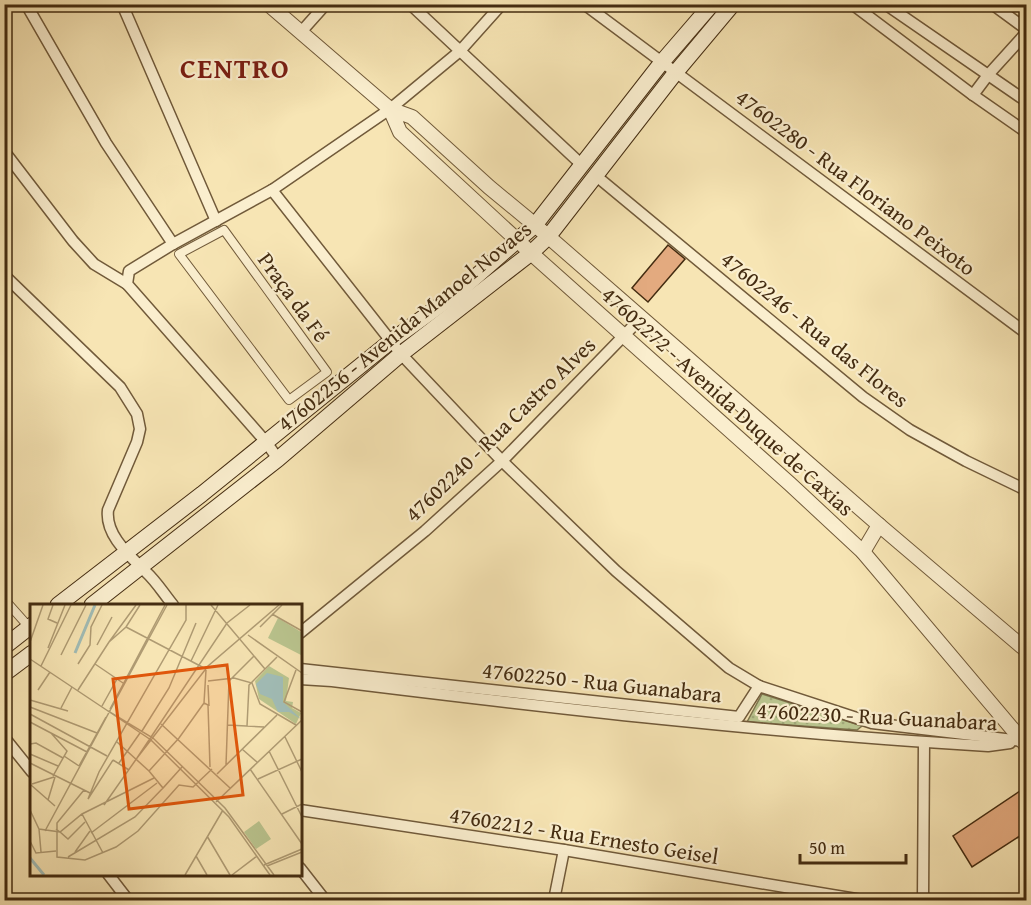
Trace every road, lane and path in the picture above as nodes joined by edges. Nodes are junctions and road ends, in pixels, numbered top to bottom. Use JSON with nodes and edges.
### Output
{"nodes":[{"id":1,"x":26,"y":4,"type":"edge"},
{"id":2,"x":122,"y":4,"type":"edge"},
{"id":3,"x":268,"y":4,"type":"edge"},
{"id":4,"x":326,"y":4,"type":"edge"},
{"id":5,"x":410,"y":4,"type":"edge"},
{"id":6,"x":502,"y":4,"type":"edge"},
{"id":7,"x":584,"y":4,"type":"edge"},
{"id":8,"x":852,"y":4,"type":"edge"},
{"id":9,"x":885,"y":4,"type":"edge"},
{"id":10,"x":992,"y":4,"type":"edge"},
{"id":11,"x":711,"y":6,"type":"edge"},
{"id":12,"x":729,"y":10,"type":"edge"},
{"id":13,"x":1026,"y":29,"type":"edge"},
{"id":14,"x":301,"y":33,"type":"junction"},
{"id":15,"x":1026,"y":33,"type":"edge"},
{"id":16,"x":460,"y":51,"type":"junction"},
{"id":17,"x":662,"y":62,"type":"junction"},
{"id":18,"x":676,"y":72,"type":"junction"},
{"id":19,"x":988,"y":75,"type":"junction"},
{"id":20,"x":973,"y":95,"type":"junction"},
{"id":21,"x":1026,"y":101,"type":"edge"},
{"id":22,"x":390,"y":109,"type":"junction"},
{"id":23,"x":1026,"y":132,"type":"edge"},
{"id":24,"x":4,"y":151,"type":"edge"},
{"id":25,"x":582,"y":165,"type":"junction"},
{"id":26,"x":596,"y":175,"type":"junction"},
{"id":27,"x":272,"y":190,"type":"junction"},
{"id":28,"x":216,"y":222,"type":"junction"},
{"id":29,"x":535,"y":225,"type":"junction"},
{"id":30,"x":548,"y":237,"type":"junction"},
{"id":31,"x":518,"y":240,"type":"junction"},
{"id":32,"x":173,"y":244,"type":"junction"},
{"id":33,"x":186,"y":250,"type":"joint"},
{"id":34,"x":531,"y":253,"type":"junction"},
{"id":35,"x":4,"y":275,"type":"edge"},
{"id":36,"x":127,"y":284,"type":"junction"},
{"id":37,"x":641,"y":318,"type":"junction"},
{"id":38,"x":1026,"y":333,"type":"edge"},
{"id":39,"x":624,"y":335,"type":"junction"},
{"id":40,"x":391,"y":341,"type":"junction"},
{"id":41,"x":401,"y":354,"type":"junction"},
{"id":42,"x":266,"y":442,"type":"junction"},
{"id":43,"x":278,"y":459,"type":"junction"},
{"id":44,"x":502,"y":461,"type":"junction"},
{"id":45,"x":1026,"y":490,"type":"edge"},
{"id":46,"x":879,"y":525,"type":"junction"},
{"id":47,"x":127,"y":552,"type":"junction"},
{"id":48,"x":863,"y":552,"type":"junction"},
{"id":49,"x":140,"y":567,"type":"junction"},
{"id":50,"x":4,"y":599,"type":"edge"},
{"id":51,"x":59,"y":604,"type":"edge"},
{"id":52,"x":93,"y":604,"type":"edge"},
{"id":53,"x":166,"y":604,"type":"edge"},
{"id":54,"x":171,"y":604,"type":"edge"},
{"id":55,"x":30,"y":626,"type":"edge"},
{"id":56,"x":302,"y":631,"type":"edge"},
{"id":57,"x":4,"y":648,"type":"edge"},
{"id":58,"x":1026,"y":650,"type":"edge"},
{"id":59,"x":30,"y":654,"type":"edge"},
{"id":60,"x":302,"y":669,"type":"edge"},
{"id":61,"x":4,"y":674,"type":"edge"},
{"id":62,"x":302,"y":679,"type":"edge"},
{"id":63,"x":759,"y":686,"type":"junction"},
{"id":64,"x":4,"y":738,"type":"edge"},
{"id":65,"x":924,"y":742,"type":"junction"},
{"id":66,"x":1025,"y":744,"type":"edge"},
{"id":67,"x":30,"y":770,"type":"edge"},
{"id":68,"x":302,"y":810,"type":"edge"},
{"id":69,"x":564,"y":850,"type":"junction"},
{"id":70,"x":302,"y":871,"type":"edge"},
{"id":71,"x":109,"y":875,"type":"edge"},
{"id":72,"x":128,"y":900,"type":"edge"},
{"id":73,"x":325,"y":900,"type":"edge"},
{"id":74,"x":554,"y":900,"type":"edge"},
{"id":75,"x":862,"y":900,"type":"edge"},
{"id":76,"x":923,"y":900,"type":"edge"}],
"edges":[{"from":1,"to":32,"type":"street"},
{"from":2,"to":28,"type":"street"},
{"from":3,"to":14,"type":"street","name":"47602272 - Avenida Duque de Caxias"},
{"from":4,"to":14,"type":"street"},
{"from":5,"to":16,"type":"street"},
{"from":6,"to":16,"type":"street"},
{"from":7,"to":17,"type":"street","name":"47602280 - Rua Floriano Peixoto"},
{"from":8,"to":20,"type":"street"},
{"from":9,"to":19,"type":"street"},
{"from":10,"to":13,"type":"street"},
{"from":11,"to":12,"type":"street"},
{"from":11,"to":17,"type":"main road","name":"47602256 - Avenida Manoel Novaes"},
{"from":12,"to":18,"type":"main road","name":"47602256 - Avenida Manoel Novaes"},
{"from":14,"to":22,"type":"street","name":"47602272 - Avenida Duque de Caxias"},
{"from":15,"to":19,"type":"street"},
{"from":16,"to":22,"type":"street"},
{"from":16,"to":25,"type":"street"},
{"from":17,"to":18,"type":"street","name":"47602280 - Rua Floriano Peixoto"},
{"from":17,"to":25,"type":"main road","name":"47602256 - Avenida Manoel Novaes"},
{"from":18,"to":26,"type":"main road","name":"47602256 - Avenida Manoel Novaes"},
{"from":18,"to":38,"type":"street","name":"47602280 - Rua Floriano Peixoto"},
{"from":19,"to":20,"type":"street"},
{"from":19,"to":21,"type":"street"},
{"from":20,"to":23,"type":"street"},
{"from":22,"to":27,"type":"street"},
{"from":22,"to":29,"type":"street","name":"47602272 - Avenida Duque de Caxias"},
{"from":22,"to":31,"type":"street","name":"47602272 - Avenida Duque de Caxias"},
{"from":24,"to":36,"type":"street"},
{"from":25,"to":29,"type":"main road","name":"47602256 - Avenida Manoel Novaes"},
{"from":26,"to":30,"type":"main road","name":"47602256 - Avenida Manoel Novaes"},
{"from":26,"to":45,"type":"street","name":"47602246 - Rua das Flores"},
{"from":27,"to":28,"type":"street"},
{"from":27,"to":40,"type":"street"},
{"from":28,"to":32,"type":"street"},
{"from":29,"to":30,"type":"street","name":"47602272 - Avenida Duque de Caxias"},
{"from":29,"to":31,"type":"main road","name":"47602256 - Avenida Manoel Novaes"},
{"from":30,"to":34,"type":"main road","name":"47602256 - Avenida Manoel Novaes"},
{"from":30,"to":37,"type":"street","name":"47602272 - Avenida Duque de Caxias"},
{"from":31,"to":34,"type":"street","name":"47602272 - Avenida Duque de Caxias"},
{"from":31,"to":40,"type":"main road","name":"47602256 - Avenida Manoel Novaes"},
{"from":32,"to":36,"type":"street"},
{"from":33,"to":33,"type":"street","name":"Praça da Fé"},
{"from":34,"to":39,"type":"street","name":"47602272 - Avenida Duque de Caxias"},
{"from":34,"to":41,"type":"main road","name":"47602256 - Avenida Manoel Novaes"},
{"from":35,"to":47,"type":"street"},
{"from":36,"to":42,"type":"street"},
{"from":37,"to":39,"type":"street","name":"47602240 - Rua Castro Alves"},
{"from":37,"to":46,"type":"street","name":"47602272 - Avenida Duque de Caxias"},
{"from":39,"to":44,"type":"street","name":"47602240 - Rua Castro Alves"},
{"from":39,"to":48,"type":"street","name":"47602272 - Avenida Duque de Caxias"},
{"from":40,"to":41,"type":"street"},
{"from":40,"to":42,"type":"main road","name":"47602256 - Avenida Manoel Novaes"},
{"from":41,"to":43,"type":"main road","name":"47602256 - Avenida Manoel Novaes"},
{"from":41,"to":44,"type":"street"},
{"from":42,"to":43,"type":"street"},
{"from":42,"to":47,"type":"main road","name":"47602256 - Avenida Manoel Novaes"},
{"from":43,"to":49,"type":"main road","name":"47602256 - Avenida Manoel Novaes"},
{"from":44,"to":56,"type":"street","name":"47602240 - Rua Castro Alves"},
{"from":44,"to":63,"type":"street"},
{"from":46,"to":48,"type":"street"},
{"from":46,"to":58,"type":"street","name":"47602272 - Avenida Duque de Caxias"},
{"from":47,"to":49,"type":"street"},
{"from":47,"to":51,"type":"main road","name":"47602256 - Avenida Manoel Novaes"},
{"from":48,"to":66,"type":"street","name":"47602272 - Avenida Duque de Caxias"},
{"from":49,"to":52,"type":"main road","name":"47602256 - Avenida Manoel Novaes"},
{"from":49,"to":53,"type":"street"},
{"from":49,"to":54,"type":"street"},
{"from":50,"to":55,"type":"street"},
{"from":55,"to":57,"type":"main road"},
{"from":59,"to":61,"type":"main road"},
{"from":60,"to":63,"type":"street","name":"47602250 - Rua Guanabara"},
{"from":62,"to":65,"type":"street","name":"47602230 - Rua Guanabara"},
{"from":63,"to":66,"type":"street"},
{"from":64,"to":67,"type":"street"},
{"from":65,"to":66,"type":"street","name":"47602230 - Rua Guanabara"},
{"from":65,"to":76,"type":"street"},
{"from":68,"to":69,"type":"street","name":"47602212 - Rua Ernesto Geisel"},
{"from":69,"to":74,"type":"street"},
{"from":69,"to":75,"type":"street","name":"47602212 - Rua Ernesto Geisel"},
{"from":70,"to":73,"type":"street"},
{"from":71,"to":72,"type":"street"}]}
